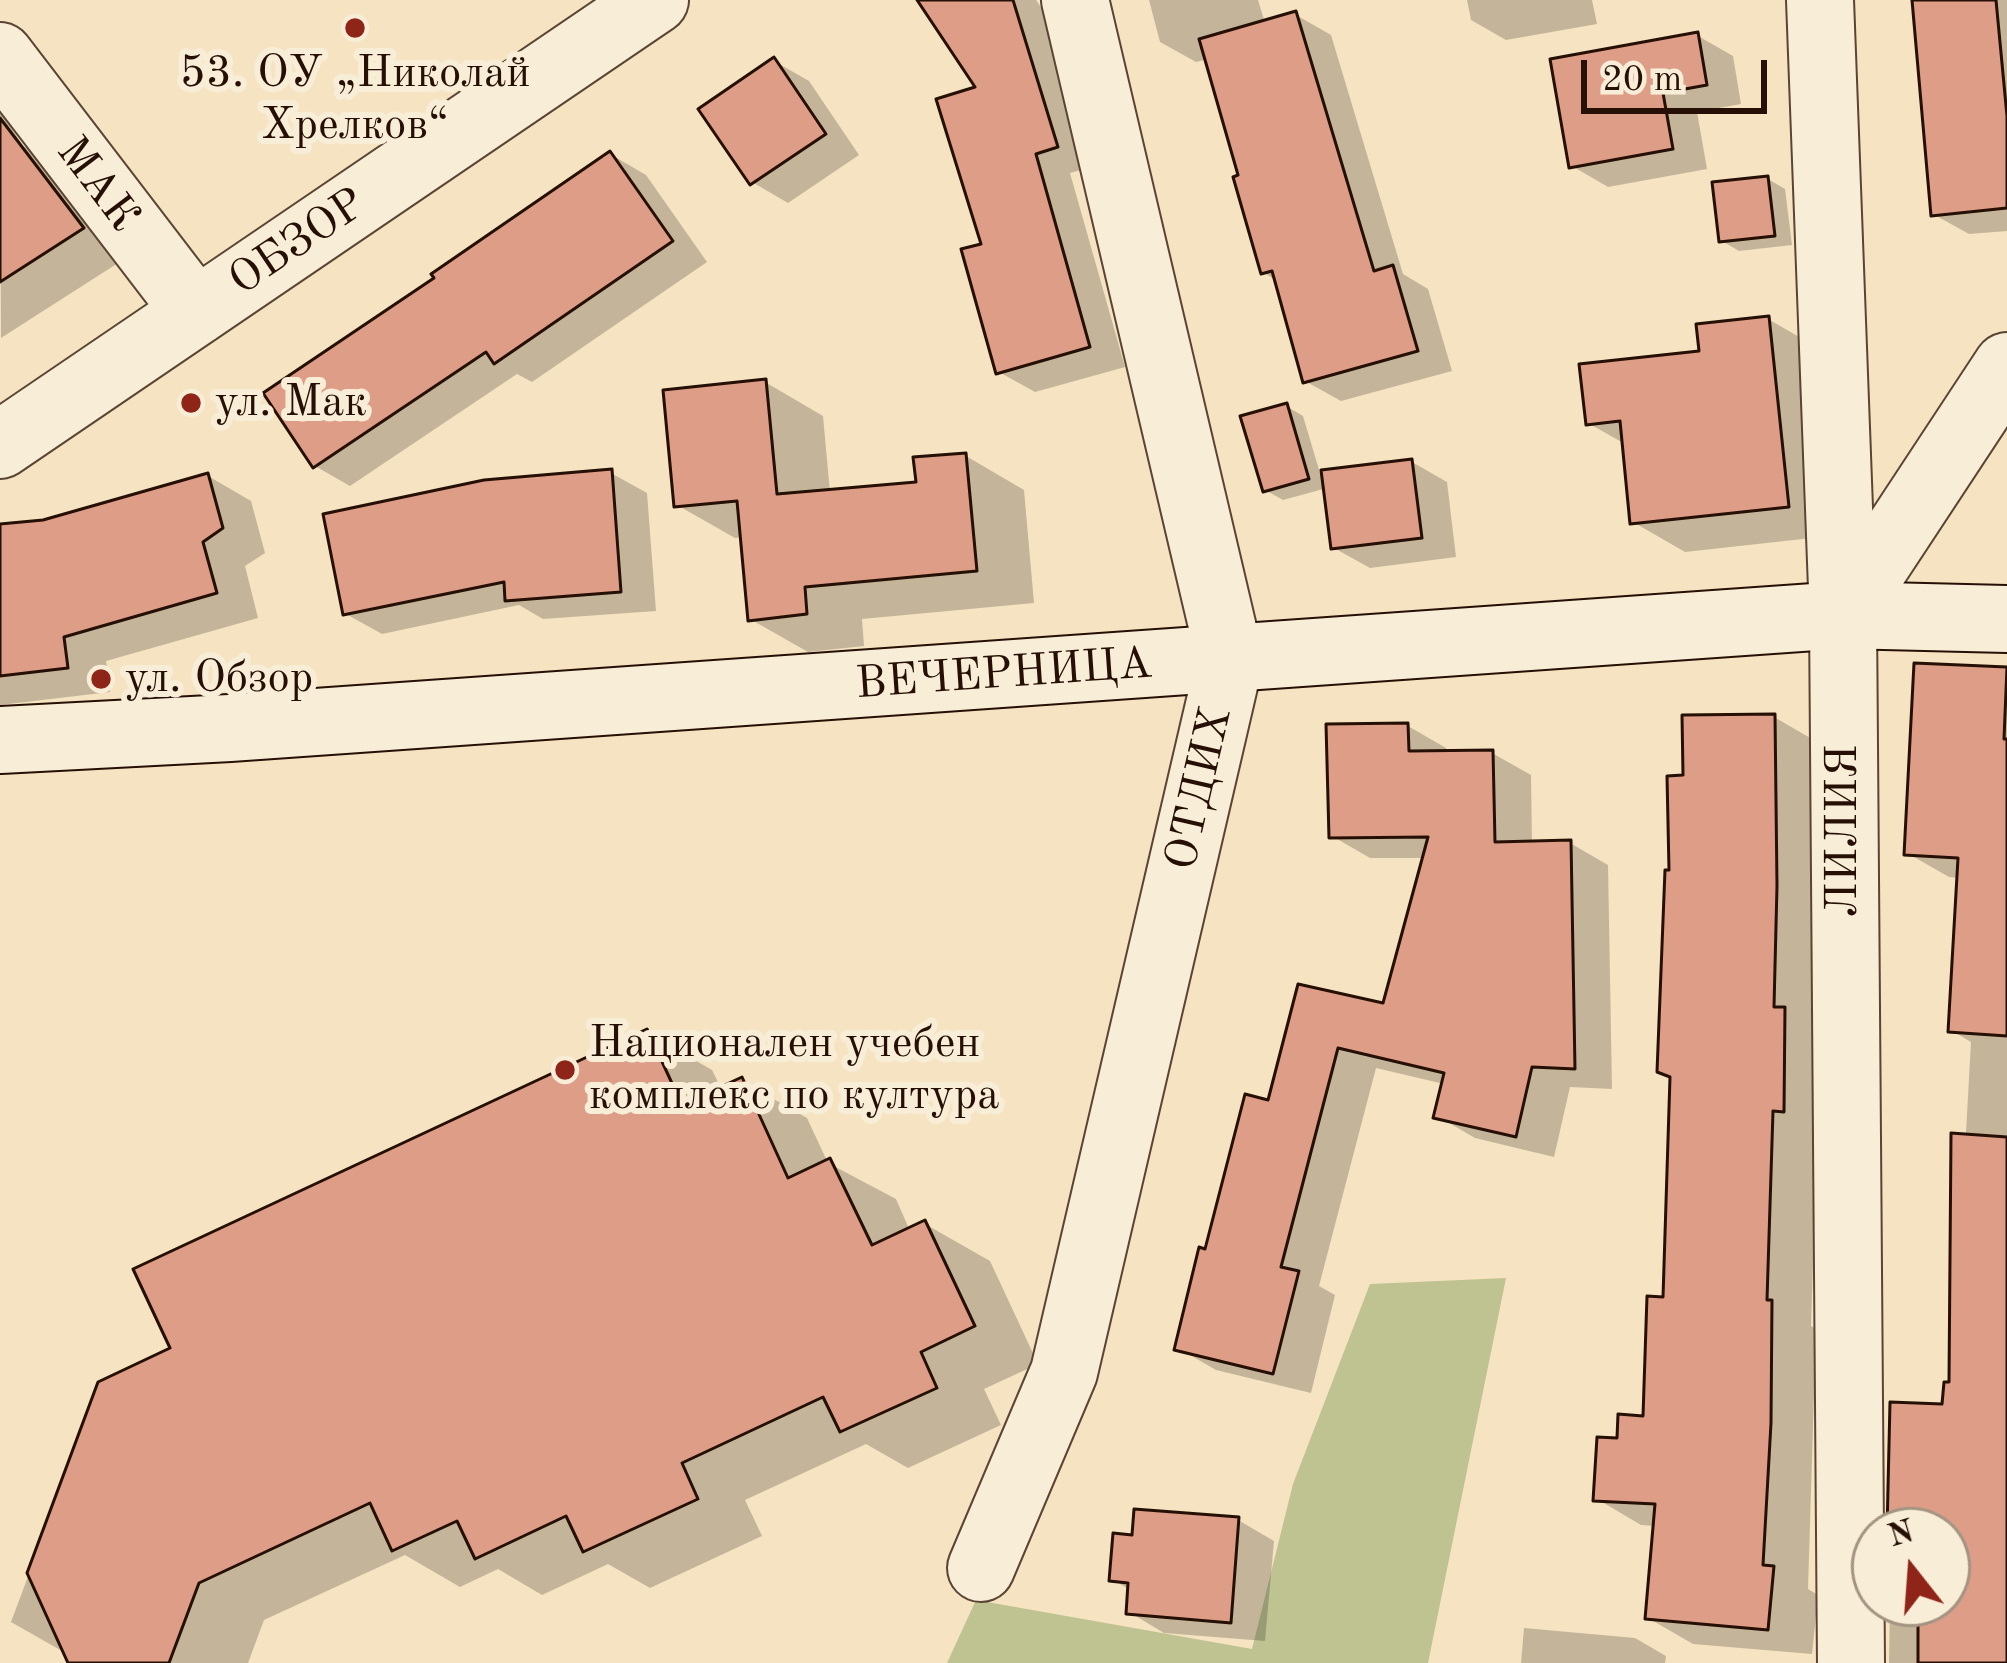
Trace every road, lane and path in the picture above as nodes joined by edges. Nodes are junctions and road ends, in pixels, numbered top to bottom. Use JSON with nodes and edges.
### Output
{"nodes":[{"id":1,"x":656,"y":0,"type":"edge"},
{"id":2,"x":1075,"y":0,"type":"edge"},
{"id":3,"x":1820,"y":0,"type":"edge"},
{"id":4,"x":0,"y":56,"type":"edge"},
{"id":5,"x":196,"y":312,"type":"junction"},
{"id":6,"x":2007,"y":366,"type":"edge"},
{"id":7,"x":0,"y":445,"type":"edge"},
{"id":8,"x":1843,"y":615,"type":"junction"},
{"id":9,"x":2007,"y":619,"type":"edge"},
{"id":10,"x":1230,"y":659,"type":"junction"},
{"id":11,"x":0,"y":740,"type":"edge"},
{"id":12,"x":981,"y":1568,"type":"dead end"},
{"id":13,"x":1851,"y":1663,"type":"edge"}],
"edges":[{"from":1,"to":5,"type":"street","name":"ОБЗОР"},
{"from":2,"to":10,"type":"street","name":"ОТДИХ"},
{"from":3,"to":8,"type":"street","name":"ЛИЛИЯ"},
{"from":4,"to":5,"type":"street","name":"МАК"},
{"from":5,"to":7,"type":"street","name":"ОБЗОР"},
{"from":6,"to":8,"type":"street"},
{"from":8,"to":9,"type":"street","name":"ВЕЧЕРНИЦА"},
{"from":8,"to":10,"type":"street","name":"ВЕЧЕРНИЦА"},
{"from":8,"to":13,"type":"street","name":"ЛИЛИЯ"},
{"from":10,"to":11,"type":"street","name":"ВЕЧЕРНИЦА"},
{"from":10,"to":12,"type":"street","name":"ОТДИХ"}]}
